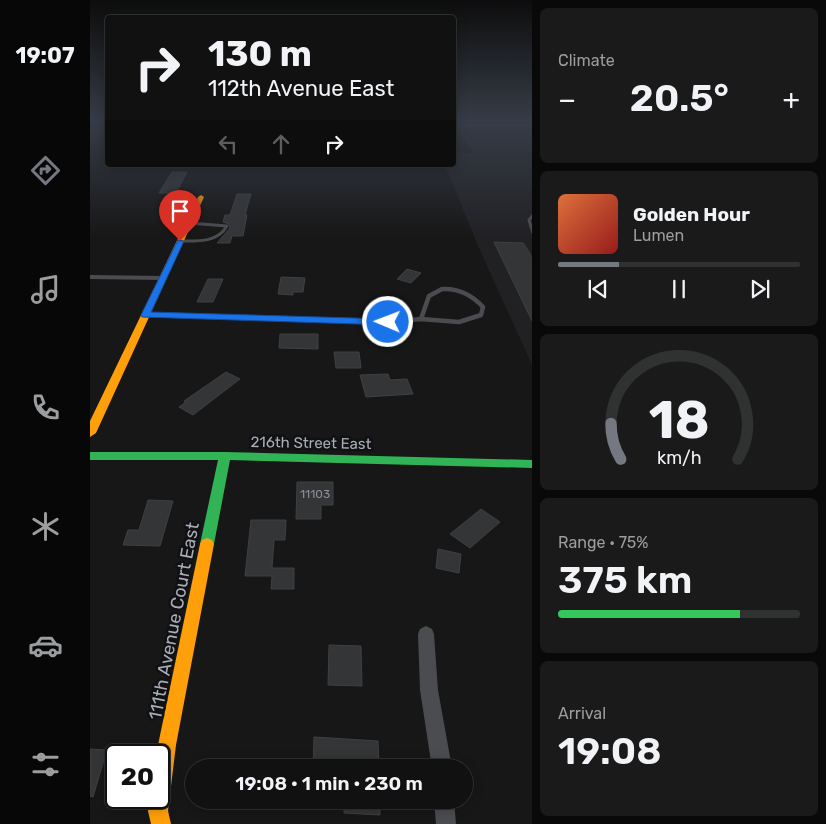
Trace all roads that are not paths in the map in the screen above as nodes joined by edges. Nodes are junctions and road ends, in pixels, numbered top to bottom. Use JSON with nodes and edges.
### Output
{"nodes":[{"id":1,"x":201,"y":197,"type":"dead end"},
{"id":2,"x":532,"y":215,"type":"edge"},
{"id":3,"x":189,"y":223,"type":"junction"},
{"id":4,"x":532,"y":233,"type":"edge"},
{"id":5,"x":180,"y":241,"type":"junction"},
{"id":6,"x":90,"y":276,"type":"edge"},
{"id":7,"x":163,"y":278,"type":"junction"},
{"id":8,"x":146,"y":315,"type":"junction"},
{"id":9,"x":421,"y":319,"type":"junction"},
{"id":10,"x":90,"y":434,"type":"edge"},
{"id":11,"x":90,"y":456,"type":"edge"},
{"id":12,"x":225,"y":456,"type":"junction"},
{"id":13,"x":532,"y":464,"type":"edge"},
{"id":14,"x":426,"y":634,"type":"dead end"},
{"id":15,"x":441,"y":759,"type":"edge"},
{"id":16,"x":445,"y":809,"type":"edge"},
{"id":17,"x":161,"y":824,"type":"edge"},
{"id":18,"x":446,"y":824,"type":"edge"}],
"edges":[{"from":1,"to":3,"type":"street"},
{"from":2,"to":4,"type":"lane"},
{"from":3,"to":5,"type":"street"},
{"from":3,"to":5,"type":"lane"},
{"from":5,"to":7,"type":"street"},
{"from":6,"to":7,"type":"street"},
{"from":7,"to":8,"type":"street"},
{"from":8,"to":9,"type":"lane"},
{"from":8,"to":10,"type":"street"},
{"from":9,"to":9,"type":"lane"},
{"from":11,"to":12,"type":"street","name":"216th Street East"},
{"from":12,"to":13,"type":"street","name":"216th Street East"},
{"from":12,"to":17,"type":"street","name":"111th Avenue Court East"},
{"from":14,"to":15,"type":"street"},
{"from":16,"to":18,"type":"street"}]}
